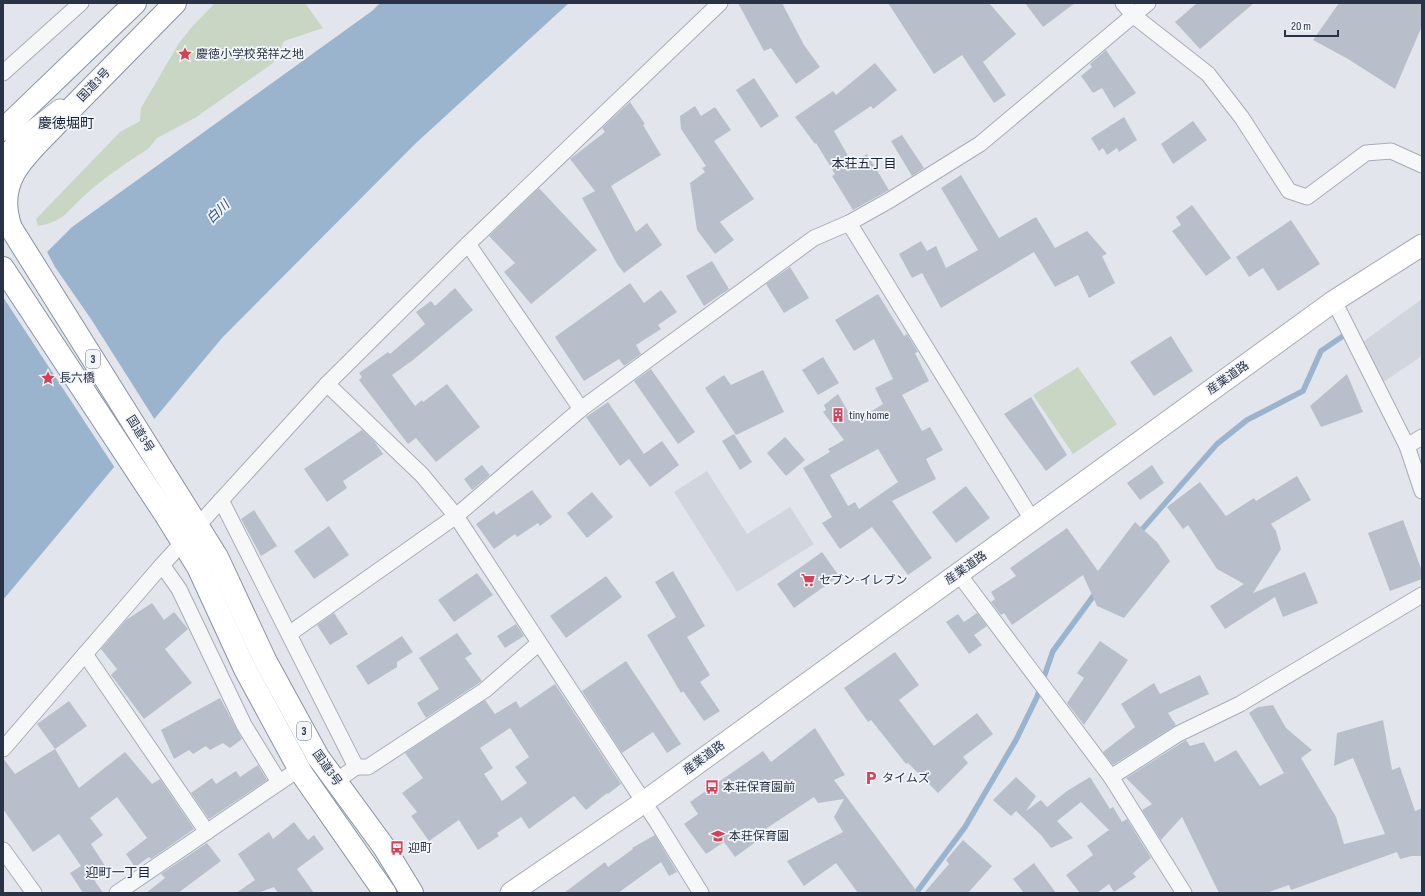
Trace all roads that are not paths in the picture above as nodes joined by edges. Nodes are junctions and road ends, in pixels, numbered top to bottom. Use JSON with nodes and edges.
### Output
{"nodes":[{"id":1,"x":81,"y":3,"type":"edge"},
{"id":2,"x":135,"y":3,"type":"edge"},
{"id":3,"x":175,"y":3,"type":"edge"},
{"id":4,"x":720,"y":3,"type":"edge"},
{"id":5,"x":1123,"y":3,"type":"edge"},
{"id":6,"x":1148,"y":3,"type":"edge"},
{"id":7,"x":1134,"y":16,"type":"junction"},
{"id":8,"x":3,"y":73,"type":"edge"},
{"id":9,"x":100,"y":78,"type":"junction"},
{"id":10,"x":3,"y":130,"type":"edge"},
{"id":11,"x":3,"y":158,"type":"edge"},
{"id":12,"x":1422,"y":165,"type":"edge"},
{"id":13,"x":7,"y":223,"type":"edge"},
{"id":14,"x":849,"y":223,"type":"junction"},
{"id":15,"x":468,"y":244,"type":"junction"},
{"id":16,"x":1422,"y":245,"type":"edge"},
{"id":17,"x":3,"y":268,"type":"edge"},
{"id":18,"x":1334,"y":301,"type":"junction"},
{"id":19,"x":327,"y":384,"type":"junction"},
{"id":20,"x":581,"y":409,"type":"junction"},
{"id":21,"x":1422,"y":437,"type":"edge"},
{"id":22,"x":1407,"y":446,"type":"junction"},
{"id":23,"x":1422,"y":491,"type":"edge"},
{"id":24,"x":221,"y":500,"type":"junction"},
{"id":25,"x":456,"y":516,"type":"junction"},
{"id":26,"x":1034,"y":521,"type":"junction"},
{"id":27,"x":198,"y":526,"type":"junction"},
{"id":28,"x":182,"y":542,"type":"junction"},
{"id":29,"x":162,"y":565,"type":"junction"},
{"id":30,"x":958,"y":573,"type":"junction"},
{"id":31,"x":1422,"y":595,"type":"edge"},
{"id":32,"x":289,"y":634,"type":"junction"},
{"id":33,"x":539,"y":643,"type":"junction"},
{"id":34,"x":85,"y":654,"type":"junction"},
{"id":35,"x":3,"y":749,"type":"edge"},
{"id":36,"x":356,"y":767,"type":"junction"},
{"id":37,"x":299,"y":769,"type":"junction"},
{"id":38,"x":1111,"y":777,"type":"junction"},
{"id":39,"x":336,"y":781,"type":"junction"},
{"id":40,"x":279,"y":782,"type":"junction"},
{"id":41,"x":644,"y":802,"type":"junction"},
{"id":42,"x":207,"y":832,"type":"junction"},
{"id":43,"x":3,"y":850,"type":"edge"},
{"id":44,"x":34,"y":893,"type":"edge"},
{"id":45,"x":117,"y":893,"type":"edge"},
{"id":46,"x":384,"y":893,"type":"edge"},
{"id":47,"x":412,"y":893,"type":"edge"},
{"id":48,"x":511,"y":893,"type":"edge"},
{"id":49,"x":701,"y":893,"type":"edge"},
{"id":50,"x":1184,"y":893,"type":"edge"}],
"edges":[{"from":1,"to":8,"type":"street"},
{"from":2,"to":10,"type":"highway"},
{"from":3,"to":9,"type":"highway","name":"国道3号","number":"3"},
{"from":4,"to":15,"type":"street"},
{"from":5,"to":7,"type":"street"},
{"from":6,"to":7,"type":"street"},
{"from":7,"to":12,"type":"street"},
{"from":7,"to":14,"type":"street"},
{"from":9,"to":11,"type":"street"},
{"from":9,"to":13,"type":"highway","name":"国道3号","number":"3"},
{"from":13,"to":27,"type":"highway","name":"国道3号","number":"3"},
{"from":14,"to":20,"type":"street"},
{"from":14,"to":26,"type":"street"},
{"from":15,"to":19,"type":"street"},
{"from":15,"to":20,"type":"street"},
{"from":16,"to":18,"type":"street","name":"産業道路"},
{"from":17,"to":28,"type":"highway","name":"国道3号","number":"3"},
{"from":18,"to":22,"type":"street"},
{"from":18,"to":26,"type":"street","name":"産業道路"},
{"from":19,"to":24,"type":"street"},
{"from":19,"to":25,"type":"street"},
{"from":20,"to":25,"type":"street"},
{"from":21,"to":22,"type":"street"},
{"from":22,"to":23,"type":"street"},
{"from":24,"to":27,"type":"street"},
{"from":24,"to":32,"type":"street"},
{"from":25,"to":32,"type":"street"},
{"from":25,"to":33,"type":"street"},
{"from":26,"to":30,"type":"street","name":"産業道路"},
{"from":27,"to":28,"type":"street"},
{"from":27,"to":39,"type":"highway","name":"国道3号","number":"3"},
{"from":28,"to":29,"type":"street"},
{"from":28,"to":37,"type":"highway","name":"国道3号","number":"3"},
{"from":29,"to":34,"type":"street"},
{"from":29,"to":40,"type":"street"},
{"from":30,"to":38,"type":"street"},
{"from":30,"to":41,"type":"street","name":"産業道路"},
{"from":31,"to":38,"type":"street"},
{"from":32,"to":36,"type":"street"},
{"from":33,"to":36,"type":"street"},
{"from":33,"to":41,"type":"street"},
{"from":34,"to":35,"type":"street"},
{"from":34,"to":42,"type":"street"},
{"from":36,"to":39,"type":"street"},
{"from":37,"to":40,"type":"street"},
{"from":37,"to":46,"type":"highway","name":"国道3号","number":"3"},
{"from":38,"to":50,"type":"street"},
{"from":39,"to":47,"type":"highway","name":"国道3号","number":"3"},
{"from":40,"to":42,"type":"street"},
{"from":41,"to":48,"type":"street","name":"産業道路"},
{"from":41,"to":49,"type":"street"},
{"from":42,"to":45,"type":"street"},
{"from":43,"to":44,"type":"street"}]}
